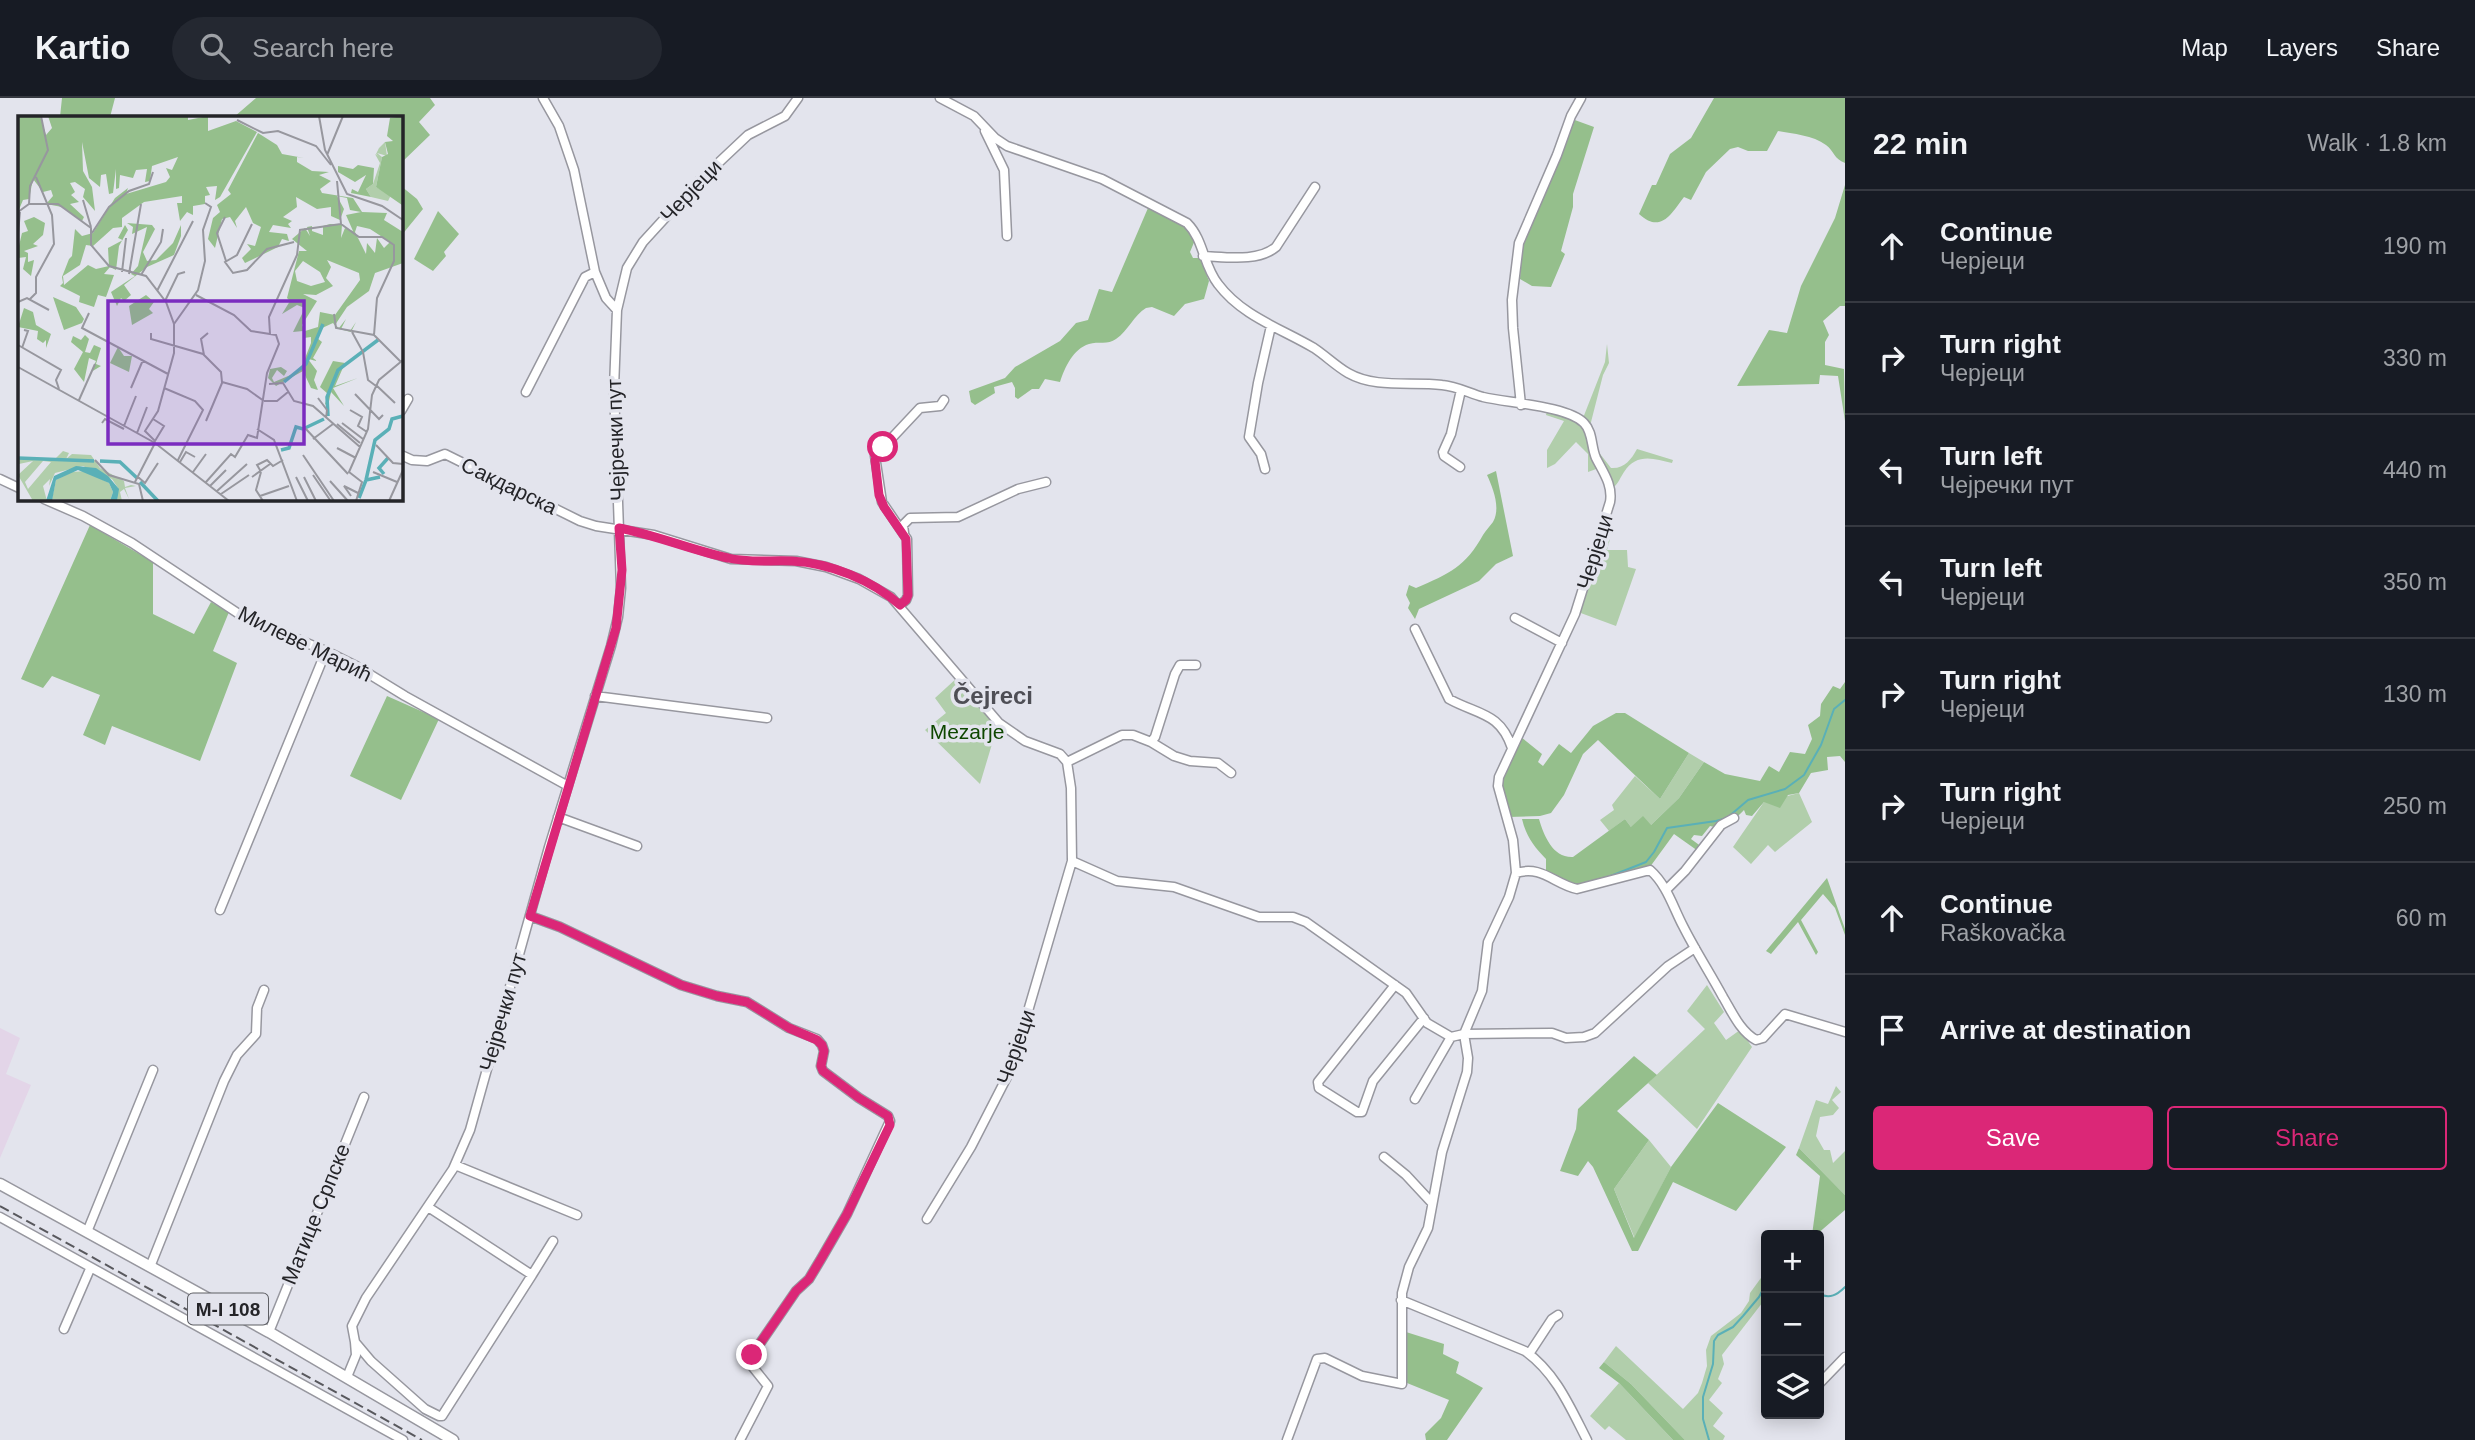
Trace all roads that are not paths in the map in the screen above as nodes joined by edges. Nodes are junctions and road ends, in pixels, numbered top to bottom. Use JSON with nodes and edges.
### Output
{"nodes":[{"id":1,"x":543,"y":98,"type":"edge"},
{"id":2,"x":799,"y":98,"type":"edge"},
{"id":3,"x":940,"y":98,"type":"edge"},
{"id":4,"x":1581,"y":98,"type":"edge"},
{"id":5,"x":981,"y":122,"type":"junction"},
{"id":6,"x":1315,"y":187,"type":"dead end"},
{"id":7,"x":1007,"y":236,"type":"dead end"},
{"id":8,"x":1203,"y":256,"type":"junction"},
{"id":9,"x":595,"y":272,"type":"junction"},
{"id":10,"x":617,"y":310,"type":"junction"},
{"id":11,"x":1271,"y":326,"type":"junction"},
{"id":12,"x":1461,"y":390,"type":"junction"},
{"id":13,"x":527,"y":392,"type":"dead end"},
{"id":14,"x":408,"y":399,"type":"dead end"},
{"id":15,"x":944,"y":400,"type":"dead end"},
{"id":16,"x":1521,"y":405,"type":"junction"},
{"id":17,"x":402,"y":409,"type":"edge"},
{"id":18,"x":402,"y":455,"type":"edge"},
{"id":19,"x":1460,"y":467,"type":"dead end"},
{"id":20,"x":1265,"y":469,"type":"dead end"},
{"id":21,"x":0,"y":479,"type":"edge"},
{"id":22,"x":1046,"y":482,"type":"dead end"},
{"id":23,"x":18,"y":488,"type":"edge"},
{"id":24,"x":46,"y":500,"type":"edge"},
{"id":25,"x":619,"y":528,"type":"junction"},
{"id":26,"x":904,"y":533,"type":"junction"},
{"id":27,"x":900,"y":605,"type":"junction"},
{"id":28,"x":1515,"y":618,"type":"dead end"},
{"id":29,"x":1415,"y":629,"type":"dead end"},
{"id":30,"x":1562,"y":643,"type":"junction"},
{"id":31,"x":326,"y":650,"type":"junction"},
{"id":32,"x":1196,"y":665,"type":"dead end"},
{"id":33,"x":595,"y":696,"type":"junction"},
{"id":34,"x":767,"y":718,"type":"dead end"},
{"id":35,"x":1151,"y":742,"type":"junction"},
{"id":36,"x":1512,"y":748,"type":"junction"},
{"id":37,"x":1067,"y":762,"type":"junction"},
{"id":38,"x":1231,"y":773,"type":"dead end"},
{"id":39,"x":568,"y":786,"type":"junction"},
{"id":40,"x":558,"y":817,"type":"junction"},
{"id":41,"x":1734,"y":818,"type":"dead end"},
{"id":42,"x":637,"y":846,"type":"dead end"},
{"id":43,"x":1072,"y":861,"type":"junction"},
{"id":44,"x":1516,"y":873,"type":"junction"},
{"id":45,"x":1666,"y":890,"type":"junction"},
{"id":46,"x":220,"y":910,"type":"dead end"},
{"id":47,"x":530,"y":916,"type":"junction"},
{"id":48,"x":1695,"y":948,"type":"junction"},
{"id":49,"x":1395,"y":985,"type":"junction"},
{"id":50,"x":264,"y":990,"type":"dead end"},
{"id":51,"x":1424,"y":1018,"type":"junction"},
{"id":52,"x":1845,"y":1032,"type":"edge"},
{"id":53,"x":1464,"y":1034,"type":"junction"},
{"id":54,"x":1451,"y":1037,"type":"junction"},
{"id":55,"x":153,"y":1070,"type":"dead end"},
{"id":56,"x":364,"y":1097,"type":"dead end"},
{"id":57,"x":1415,"y":1099,"type":"dead end"},
{"id":58,"x":1384,"y":1157,"type":"dead end"},
{"id":59,"x":455,"y":1166,"type":"junction"},
{"id":60,"x":0,"y":1184,"type":"edge"},
{"id":61,"x":1432,"y":1203,"type":"junction"},
{"id":62,"x":428,"y":1207,"type":"junction"},
{"id":63,"x":577,"y":1214,"type":"dead end"},
{"id":64,"x":0,"y":1217,"type":"edge"},
{"id":65,"x":927,"y":1219,"type":"dead end"},
{"id":66,"x":87,"y":1232,"type":"junction"},
{"id":67,"x":553,"y":1241,"type":"dead end"},
{"id":68,"x":150,"y":1267,"type":"junction"},
{"id":69,"x":90,"y":1269,"type":"junction"},
{"id":70,"x":532,"y":1275,"type":"junction"},
{"id":71,"x":1401,"y":1300,"type":"junction"},
{"id":72,"x":1558,"y":1315,"type":"dead end"},
{"id":73,"x":64,"y":1329,"type":"dead end"},
{"id":74,"x":269,"y":1332,"type":"junction"},
{"id":75,"x":355,"y":1342,"type":"junction"},
{"id":76,"x":1529,"y":1354,"type":"junction"},
{"id":77,"x":1845,"y":1357,"type":"edge"},
{"id":78,"x":347,"y":1377,"type":"junction"},
{"id":79,"x":1824,"y":1379,"type":"edge"},
{"id":80,"x":436,"y":1436,"type":"edge"},
{"id":81,"x":403,"y":1440,"type":"edge"},
{"id":82,"x":453,"y":1440,"type":"edge"},
{"id":83,"x":740,"y":1440,"type":"edge"},
{"id":84,"x":1287,"y":1440,"type":"edge"},
{"id":85,"x":1587,"y":1440,"type":"edge"}],
"edges":[{"from":1,"to":9,"type":"street"},
{"from":2,"to":10,"type":"street","name":"Черјеци"},
{"from":3,"to":5,"type":"street","name":"Черјеци"},
{"from":4,"to":16,"type":"street"},
{"from":5,"to":7,"type":"street"},
{"from":5,"to":8,"type":"street","name":"Черјеци"},
{"from":6,"to":8,"type":"street"},
{"from":8,"to":11,"type":"street","name":"Черјеци"},
{"from":9,"to":10,"type":"street"},
{"from":9,"to":13,"type":"street"},
{"from":10,"to":25,"type":"street","name":"Чејречки пут"},
{"from":11,"to":12,"type":"street","name":"Черјеци"},
{"from":11,"to":20,"type":"street"},
{"from":12,"to":16,"type":"street","name":"Черјеци"},
{"from":12,"to":19,"type":"street"},
{"from":14,"to":17,"type":"street"},
{"from":15,"to":26,"type":"street"},
{"from":16,"to":30,"type":"street","name":"Черјеци"},
{"from":18,"to":25,"type":"street","name":"Сакдарска"},
{"from":21,"to":23,"type":"street"},
{"from":22,"to":26,"type":"street"},
{"from":24,"to":31,"type":"street","name":"Милеве Мaрић"},
{"from":25,"to":27,"type":"street"},
{"from":25,"to":33,"type":"street","name":"Чејречки пут"},
{"from":26,"to":27,"type":"street"},
{"from":27,"to":37,"type":"street"},
{"from":28,"to":30,"type":"street"},
{"from":29,"to":36,"type":"street"},
{"from":30,"to":36,"type":"street","name":"Черјеци"},
{"from":31,"to":39,"type":"street","name":"Милеве Мaрић"},
{"from":31,"to":46,"type":"street"},
{"from":32,"to":35,"type":"street"},
{"from":33,"to":34,"type":"street"},
{"from":33,"to":39,"type":"street","name":"Чејречки пут"},
{"from":35,"to":37,"type":"street"},
{"from":35,"to":38,"type":"street"},
{"from":36,"to":44,"type":"street","name":"Черјеци"},
{"from":37,"to":43,"type":"street","name":"Черјеци"},
{"from":39,"to":40,"type":"street","name":"Чејречки пут"},
{"from":40,"to":42,"type":"street"},
{"from":40,"to":47,"type":"street","name":"Чејречки пут"},
{"from":41,"to":45,"type":"street"},
{"from":43,"to":49,"type":"street"},
{"from":43,"to":65,"type":"street","name":"Черјеци"},
{"from":44,"to":45,"type":"street"},
{"from":44,"to":53,"type":"street"},
{"from":45,"to":48,"type":"street"},
{"from":47,"to":59,"type":"street","name":"Чејречки пут"},
{"from":47,"to":83,"type":"street"},
{"from":48,"to":52,"type":"street"},
{"from":48,"to":53,"type":"street"},
{"from":49,"to":51,"type":"street"},
{"from":49,"to":51,"type":"street"},
{"from":50,"to":68,"type":"street"},
{"from":51,"to":54,"type":"street"},
{"from":53,"to":54,"type":"street"},
{"from":53,"to":61,"type":"street"},
{"from":54,"to":57,"type":"street"},
{"from":55,"to":66,"type":"street"},
{"from":56,"to":74,"type":"street","name":"Матице Српске"},
{"from":58,"to":61,"type":"street"},
{"from":59,"to":62,"type":"street","name":"Чејречки пут"},
{"from":59,"to":63,"type":"street"},
{"from":60,"to":66,"type":"main road","number":"M-I 108"},
{"from":61,"to":71,"type":"street"},
{"from":62,"to":70,"type":"street"},
{"from":62,"to":75,"type":"street","name":"Чејречки пут"},
{"from":64,"to":69,"type":"street"},
{"from":66,"to":68,"type":"main road","number":"M-I 108"},
{"from":67,"to":70,"type":"street"},
{"from":68,"to":74,"type":"main road","number":"M-I 108"},
{"from":69,"to":73,"type":"street"},
{"from":69,"to":81,"type":"street"},
{"from":70,"to":75,"type":"street"},
{"from":71,"to":76,"type":"street"},
{"from":71,"to":84,"type":"street"},
{"from":72,"to":76,"type":"street"},
{"from":74,"to":78,"type":"main road","number":"M-I 108"},
{"from":75,"to":78,"type":"street","name":"Чејречки пут"},
{"from":76,"to":85,"type":"street"},
{"from":77,"to":79,"type":"street"},
{"from":78,"to":80,"type":"main road","number":"M-I 108"},
{"from":80,"to":82,"type":"main road","number":"M-I 108"}]}
